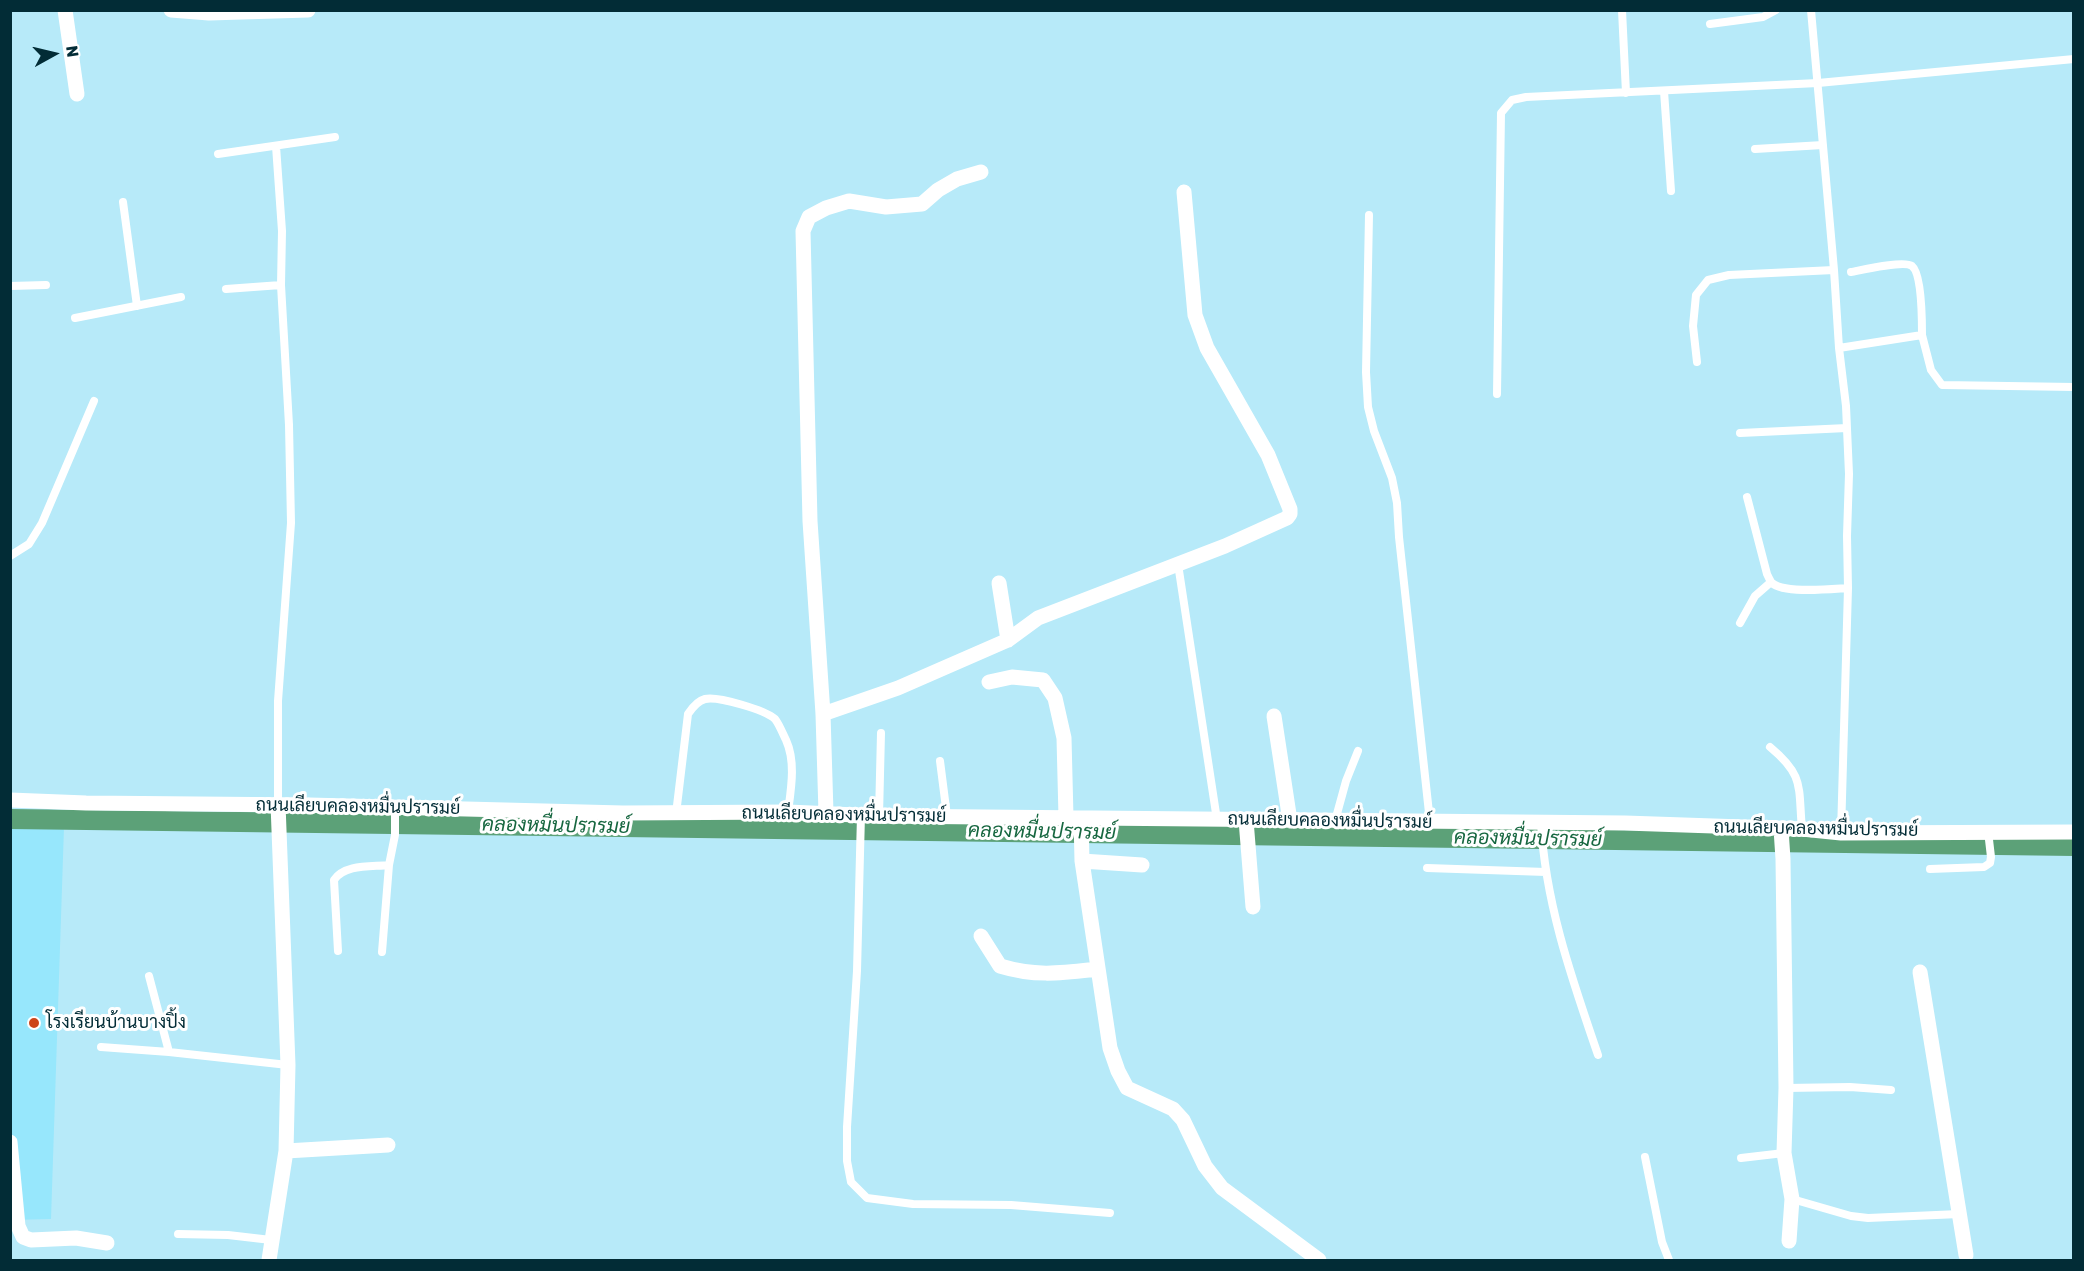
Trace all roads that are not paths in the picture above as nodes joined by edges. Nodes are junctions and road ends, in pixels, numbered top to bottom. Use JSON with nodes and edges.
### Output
{"nodes":[{"id":1,"x":65,"y":10,"type":"edge"},
{"id":2,"x":171,"y":10,"type":"edge"},
{"id":3,"x":308,"y":10,"type":"edge"},
{"id":4,"x":1622,"y":10,"type":"edge"},
{"id":5,"x":1776,"y":10,"type":"edge"},
{"id":6,"x":1811,"y":10,"type":"edge"},
{"id":7,"x":1710,"y":24,"type":"dead end"},
{"id":8,"x":2073,"y":59,"type":"edge"},
{"id":9,"x":1818,"y":83,"type":"junction"},
{"id":10,"x":1664,"y":91,"type":"junction"},
{"id":11,"x":1626,"y":93,"type":"junction"},
{"id":12,"x":76,"y":94,"type":"dead end"},
{"id":13,"x":335,"y":137,"type":"dead end"},
{"id":14,"x":1824,"y":145,"type":"junction"},
{"id":15,"x":276,"y":146,"type":"junction"},
{"id":16,"x":1755,"y":149,"type":"dead end"},
{"id":17,"x":218,"y":154,"type":"dead end"},
{"id":18,"x":981,"y":172,"type":"dead end"},
{"id":19,"x":1671,"y":191,"type":"dead end"},
{"id":20,"x":1184,"y":192,"type":"dead end"},
{"id":21,"x":123,"y":202,"type":"dead end"},
{"id":22,"x":1369,"y":215,"type":"dead end"},
{"id":23,"x":1834,"y":270,"type":"junction"},
{"id":24,"x":1851,"y":272,"type":"dead end"},
{"id":25,"x":46,"y":285,"type":"dead end"},
{"id":26,"x":281,"y":285,"type":"junction"},
{"id":27,"x":10,"y":286,"type":"edge"},
{"id":28,"x":226,"y":289,"type":"dead end"},
{"id":29,"x":182,"y":297,"type":"dead end"},
{"id":30,"x":137,"y":306,"type":"junction"},
{"id":31,"x":75,"y":318,"type":"dead end"},
{"id":32,"x":1922,"y":335,"type":"junction"},
{"id":33,"x":1839,"y":348,"type":"junction"},
{"id":34,"x":1697,"y":362,"type":"dead end"},
{"id":35,"x":2073,"y":387,"type":"edge"},
{"id":36,"x":1497,"y":394,"type":"dead end"},
{"id":37,"x":94,"y":401,"type":"dead end"},
{"id":38,"x":1847,"y":428,"type":"junction"},
{"id":39,"x":1740,"y":433,"type":"dead end"},
{"id":40,"x":1747,"y":497,"type":"dead end"},
{"id":41,"x":10,"y":556,"type":"edge"},
{"id":42,"x":1178,"y":564,"type":"junction"},
{"id":43,"x":1771,"y":582,"type":"junction"},
{"id":44,"x":999,"y":583,"type":"dead end"},
{"id":45,"x":1848,"y":588,"type":"junction"},
{"id":46,"x":1740,"y":623,"type":"dead end"},
{"id":47,"x":1008,"y":640,"type":"junction"},
{"id":48,"x":989,"y":681,"type":"dead end"},
{"id":49,"x":823,"y":714,"type":"junction"},
{"id":50,"x":1274,"y":716,"type":"dead end"},
{"id":51,"x":881,"y":733,"type":"dead end"},
{"id":52,"x":1770,"y":747,"type":"dead end"},
{"id":53,"x":1358,"y":751,"type":"dead end"},
{"id":54,"x":940,"y":761,"type":"dead end"},
{"id":55,"x":10,"y":800,"type":"edge"},
{"id":56,"x":278,"y":811,"type":"junction"},
{"id":57,"x":788,"y":812,"type":"junction"},
{"id":58,"x":826,"y":813,"type":"junction"},
{"id":59,"x":395,"y":814,"type":"junction"},
{"id":60,"x":676,"y":814,"type":"junction"},
{"id":61,"x":861,"y":815,"type":"junction"},
{"id":62,"x":879,"y":816,"type":"junction"},
{"id":63,"x":947,"y":816,"type":"junction"},
{"id":64,"x":1217,"y":820,"type":"junction"},
{"id":65,"x":1076,"y":821,"type":"junction"},
{"id":66,"x":1290,"y":821,"type":"junction"},
{"id":67,"x":1335,"y":821,"type":"junction"},
{"id":68,"x":1430,"y":822,"type":"junction"},
{"id":69,"x":1541,"y":827,"type":"junction"},
{"id":70,"x":1780,"y":829,"type":"junction"},
{"id":71,"x":1802,"y":829,"type":"junction"},
{"id":72,"x":1988,"y":831,"type":"junction"},
{"id":73,"x":2073,"y":831,"type":"edge"},
{"id":74,"x":1841,"y":833,"type":"junction"},
{"id":75,"x":1247,"y":834,"type":"junction"},
{"id":76,"x":1081,"y":856,"type":"junction"},
{"id":77,"x":389,"y":865,"type":"junction"},
{"id":78,"x":1142,"y":865,"type":"dead end"},
{"id":79,"x":1427,"y":868,"type":"dead end"},
{"id":80,"x":1930,"y":869,"type":"dead end"},
{"id":81,"x":1546,"y":872,"type":"junction"},
{"id":82,"x":1253,"y":907,"type":"dead end"},
{"id":83,"x":981,"y":936,"type":"dead end"},
{"id":84,"x":338,"y":951,"type":"dead end"},
{"id":85,"x":382,"y":952,"type":"dead end"},
{"id":86,"x":1098,"y":969,"type":"junction"},
{"id":87,"x":1920,"y":972,"type":"dead end"},
{"id":88,"x":150,"y":976,"type":"dead end"},
{"id":89,"x":101,"y":1047,"type":"dead end"},
{"id":90,"x":170,"y":1052,"type":"junction"},
{"id":91,"x":1598,"y":1055,"type":"dead end"},
{"id":92,"x":288,"y":1065,"type":"junction"},
{"id":93,"x":1786,"y":1088,"type":"junction"},
{"id":94,"x":1891,"y":1090,"type":"dead end"},
{"id":95,"x":10,"y":1142,"type":"edge"},
{"id":96,"x":388,"y":1145,"type":"dead end"},
{"id":97,"x":286,"y":1151,"type":"junction"},
{"id":98,"x":1784,"y":1153,"type":"junction"},
{"id":99,"x":1645,"y":1157,"type":"dead end"},
{"id":100,"x":1741,"y":1158,"type":"dead end"},
{"id":101,"x":1792,"y":1199,"type":"junction"},
{"id":102,"x":1110,"y":1213,"type":"dead end"},
{"id":103,"x":1959,"y":1214,"type":"junction"},
{"id":104,"x":178,"y":1234,"type":"dead end"},
{"id":105,"x":271,"y":1240,"type":"junction"},
{"id":106,"x":1789,"y":1241,"type":"dead end"},
{"id":107,"x":107,"y":1243,"type":"dead end"},
{"id":108,"x":1967,"y":1259,"type":"edge"},
{"id":109,"x":269,"y":1260,"type":"edge"},
{"id":110,"x":1319,"y":1260,"type":"edge"},
{"id":111,"x":1669,"y":1260,"type":"edge"}],
"edges":[{"from":1,"to":12,"type":"street"},
{"from":2,"to":3,"type":"street"},
{"from":4,"to":11,"type":"lane"},
{"from":5,"to":7,"type":"lane"},
{"from":6,"to":9,"type":"lane"},
{"from":8,"to":9,"type":"lane"},
{"from":9,"to":10,"type":"lane"},
{"from":9,"to":14,"type":"lane"},
{"from":10,"to":11,"type":"lane"},
{"from":10,"to":19,"type":"lane"},
{"from":11,"to":36,"type":"lane"},
{"from":13,"to":15,"type":"lane"},
{"from":14,"to":16,"type":"lane"},
{"from":14,"to":23,"type":"lane"},
{"from":15,"to":17,"type":"lane"},
{"from":15,"to":26,"type":"lane"},
{"from":18,"to":49,"type":"street"},
{"from":20,"to":42,"type":"street"},
{"from":21,"to":30,"type":"lane"},
{"from":22,"to":68,"type":"lane"},
{"from":23,"to":33,"type":"lane"},
{"from":23,"to":34,"type":"lane"},
{"from":24,"to":32,"type":"lane"},
{"from":25,"to":27,"type":"lane"},
{"from":26,"to":28,"type":"lane"},
{"from":26,"to":56,"type":"lane"},
{"from":29,"to":30,"type":"lane"},
{"from":30,"to":31,"type":"lane"},
{"from":32,"to":33,"type":"lane"},
{"from":32,"to":35,"type":"lane"},
{"from":33,"to":38,"type":"lane"},
{"from":37,"to":41,"type":"lane"},
{"from":38,"to":39,"type":"lane"},
{"from":38,"to":45,"type":"lane"},
{"from":40,"to":43,"type":"lane"},
{"from":42,"to":47,"type":"street"},
{"from":42,"to":64,"type":"lane"},
{"from":43,"to":45,"type":"lane"},
{"from":43,"to":46,"type":"lane"},
{"from":44,"to":47,"type":"street"},
{"from":45,"to":74,"type":"lane"},
{"from":47,"to":49,"type":"street"},
{"from":48,"to":65,"type":"street"},
{"from":49,"to":58,"type":"street"},
{"from":50,"to":66,"type":"street"},
{"from":51,"to":62,"type":"lane"},
{"from":52,"to":71,"type":"lane"},
{"from":53,"to":67,"type":"lane"},
{"from":54,"to":63,"type":"lane"},
{"from":55,"to":56,"type":"street","name":"ถนนเลียบคลองหมื่นปรารมย์"},
{"from":56,"to":59,"type":"street","name":"ถนนเลียบคลองหมื่นปรารมย์"},
{"from":56,"to":92,"type":"street"},
{"from":57,"to":58,"type":"street","name":"ถนนเลียบคลองหมื่นปรารมย์"},
{"from":57,"to":60,"type":"street","name":"ถนนเลียบคลองหมื่นปรารมย์"},
{"from":57,"to":60,"type":"lane"},
{"from":58,"to":61,"type":"street","name":"ถนนเลียบคลองหมื่นปรารมย์"},
{"from":59,"to":60,"type":"street","name":"ถนนเลียบคลองหมื่นปรารมย์"},
{"from":59,"to":77,"type":"lane"},
{"from":61,"to":62,"type":"street","name":"ถนนเลียบคลองหมื่นปรารมย์"},
{"from":61,"to":102,"type":"lane"},
{"from":62,"to":63,"type":"street","name":"ถนนเลียบคลองหมื่นปรารมย์"},
{"from":63,"to":65,"type":"street","name":"ถนนเลียบคลองหมื่นปรารมย์"},
{"from":64,"to":65,"type":"street","name":"ถนนเลียบคลองหมื่นปรารมย์"},
{"from":64,"to":75,"type":"street","name":"ถนนเลียบคลองหมื่นปรารมย์"},
{"from":65,"to":76,"type":"street"},
{"from":66,"to":67,"type":"street","name":"ถนนเลียบคลองหมื่นปรารมย์"},
{"from":66,"to":75,"type":"street","name":"ถนนเลียบคลองหมื่นปรารมย์"},
{"from":67,"to":68,"type":"street","name":"ถนนเลียบคลองหมื่นปรารมย์"},
{"from":68,"to":69,"type":"street","name":"ถนนเลียบคลองหมื่นปรารมย์"},
{"from":69,"to":70,"type":"street","name":"ถนนเลียบคลองหมื่นปรารมย์"},
{"from":69,"to":81,"type":"lane"},
{"from":70,"to":71,"type":"street","name":"ถนนเลียบคลองหมื่นปรารมย์"},
{"from":70,"to":93,"type":"street"},
{"from":71,"to":74,"type":"street","name":"ถนนเลียบคลองหมื่นปรารมย์"},
{"from":72,"to":73,"type":"street","name":"ถนนเลียบคลองหมื่นปรารมย์"},
{"from":72,"to":74,"type":"street","name":"ถนนเลียบคลองหมื่นปรารมย์"},
{"from":72,"to":80,"type":"lane"},
{"from":75,"to":82,"type":"street"},
{"from":76,"to":78,"type":"street"},
{"from":76,"to":86,"type":"street"},
{"from":77,"to":84,"type":"lane"},
{"from":77,"to":85,"type":"lane"},
{"from":79,"to":81,"type":"lane"},
{"from":81,"to":91,"type":"lane"},
{"from":83,"to":86,"type":"street"},
{"from":86,"to":110,"type":"street"},
{"from":87,"to":103,"type":"street"},
{"from":88,"to":90,"type":"lane"},
{"from":89,"to":90,"type":"lane"},
{"from":90,"to":92,"type":"lane"},
{"from":92,"to":97,"type":"street"},
{"from":93,"to":94,"type":"lane"},
{"from":93,"to":98,"type":"street"},
{"from":95,"to":107,"type":"street"},
{"from":96,"to":97,"type":"street"},
{"from":97,"to":105,"type":"street"},
{"from":98,"to":100,"type":"lane"},
{"from":98,"to":101,"type":"street"},
{"from":99,"to":111,"type":"lane"},
{"from":101,"to":103,"type":"lane"},
{"from":101,"to":106,"type":"street"},
{"from":103,"to":108,"type":"street"},
{"from":104,"to":105,"type":"lane"},
{"from":105,"to":109,"type":"street"}]}
